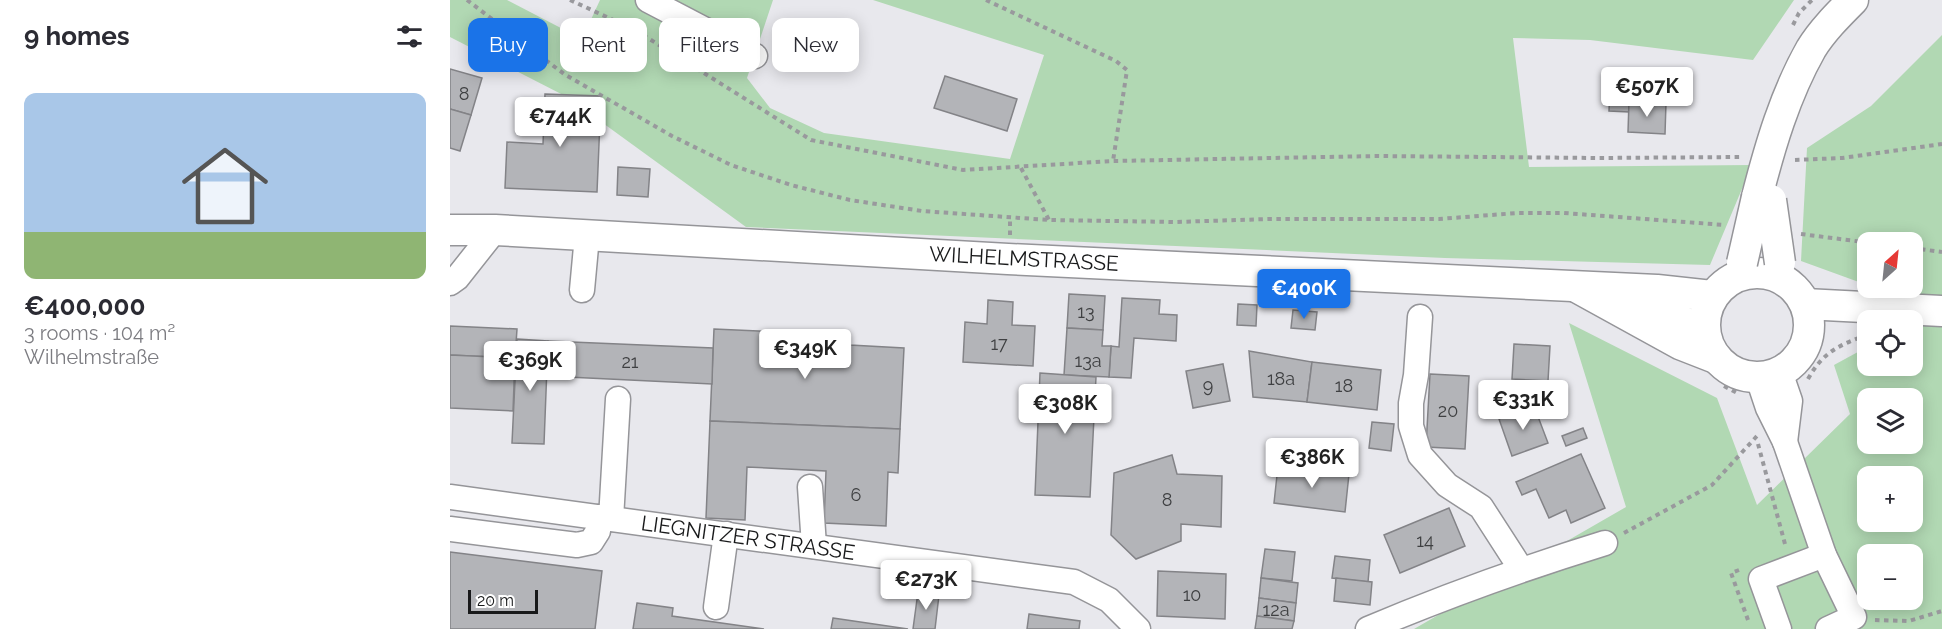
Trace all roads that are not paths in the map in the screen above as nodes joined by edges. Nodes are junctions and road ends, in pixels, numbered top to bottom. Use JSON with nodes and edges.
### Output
{"nodes":[{"id":1,"x":648,"y":0,"type":"edge"},
{"id":2,"x":1853,"y":0,"type":"edge"},
{"id":3,"x":682,"y":18,"type":"edge"},
{"id":4,"x":1764,"y":199,"type":"junction"},
{"id":5,"x":450,"y":230,"type":"edge"},
{"id":6,"x":495,"y":230,"type":"junction"},
{"id":7,"x":587,"y":236,"type":"junction"},
{"id":8,"x":1741,"y":269,"type":"junction"},
{"id":9,"x":1781,"y":271,"type":"junction"},
{"id":10,"x":450,"y":283,"type":"edge"},
{"id":11,"x":1583,"y":288,"type":"junction"},
{"id":12,"x":582,"y":290,"type":"dead end"},
{"id":13,"x":1712,"y":296,"type":"junction"},
{"id":14,"x":1805,"y":304,"type":"junction"},
{"id":15,"x":1928,"y":310,"type":"edge"},
{"id":16,"x":1420,"y":317,"type":"dead end"},
{"id":17,"x":1704,"y":330,"type":"junction"},
{"id":18,"x":1809,"y":334,"type":"junction"},
{"id":19,"x":1720,"y":373,"type":"junction"},
{"id":20,"x":1769,"y":375,"type":"junction"},
{"id":21,"x":618,"y":399,"type":"dead end"},
{"id":22,"x":810,"y":487,"type":"dead end"},
{"id":23,"x":450,"y":497,"type":"edge"},
{"id":24,"x":605,"y":518,"type":"junction"},
{"id":25,"x":450,"y":529,"type":"edge"},
{"id":26,"x":726,"y":534,"type":"junction"},
{"id":27,"x":1605,"y":543,"type":"road end"},
{"id":28,"x":814,"y":546,"type":"junction"},
{"id":29,"x":1824,"y":555,"type":"junction"},
{"id":30,"x":1521,"y":569,"type":"junction"},
{"id":31,"x":716,"y":607,"type":"dead end"},
{"id":32,"x":1138,"y":629,"type":"edge"},
{"id":33,"x":1368,"y":629,"type":"edge"},
{"id":34,"x":1779,"y":629,"type":"edge"},
{"id":35,"x":1828,"y":629,"type":"edge"}],
"edges":[{"from":1,"to":3,"type":"street"},
{"from":2,"to":4,"type":"main road"},
{"from":4,"to":8,"type":"main road","bridge":true},
{"from":4,"to":9,"type":"main road","bridge":true},
{"from":5,"to":6,"type":"main road","name":"WILHELMSTRASSE"},
{"from":6,"to":7,"type":"main road","name":"WILHELMSTRASSE"},
{"from":6,"to":10,"type":"street"},
{"from":7,"to":11,"type":"main road","name":"WILHELMSTRASSE"},
{"from":7,"to":12,"type":"street"},
{"from":8,"to":9,"type":"main road"},
{"from":8,"to":13,"type":"main road"},
{"from":9,"to":14,"type":"main road"},
{"from":11,"to":13,"type":"main road","name":"WILHELMSTRASSE"},
{"from":11,"to":17,"type":"main road","name":"WILHELMSTRASSE"},
{"from":11,"to":19,"type":"street"},
{"from":13,"to":17,"type":"main road"},
{"from":14,"to":15,"type":"main road"},
{"from":14,"to":18,"type":"main road"},
{"from":15,"to":18,"type":"main road"},
{"from":16,"to":30,"type":"street"},
{"from":17,"to":19,"type":"main road"},
{"from":18,"to":20,"type":"main road"},
{"from":19,"to":20,"type":"main road"},
{"from":20,"to":29,"type":"street"},
{"from":21,"to":24,"type":"street"},
{"from":22,"to":28,"type":"street"},
{"from":23,"to":24,"type":"street","name":"LIEGNITZER STRASSE"},
{"from":24,"to":25,"type":"street"},
{"from":24,"to":26,"type":"street","name":"LIEGNITZER STRASSE"},
{"from":26,"to":28,"type":"street","name":"LIEGNITZER STRASSE"},
{"from":26,"to":31,"type":"street"},
{"from":27,"to":30,"type":"street"},
{"from":28,"to":32,"type":"street","name":"LIEGNITZER STRASSE"},
{"from":29,"to":34,"type":"street"},
{"from":29,"to":35,"type":"street"},
{"from":30,"to":33,"type":"street"}]}
